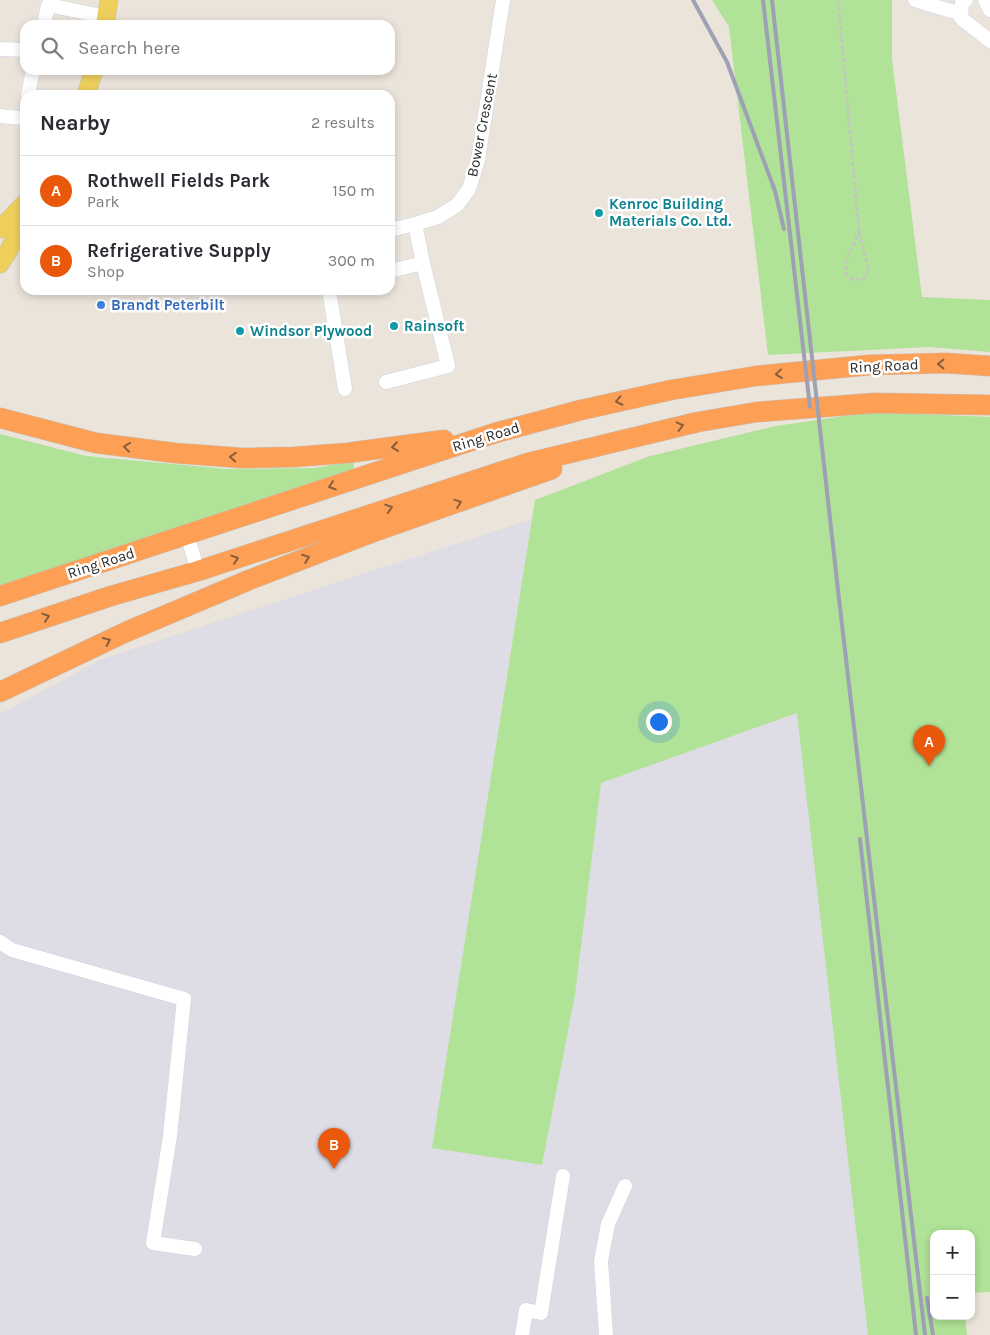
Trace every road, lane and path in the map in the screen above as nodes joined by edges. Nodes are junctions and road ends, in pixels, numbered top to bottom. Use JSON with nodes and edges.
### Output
{"nodes":[{"id":1,"x":109,"y":0,"type":"edge"},
{"id":2,"x":502,"y":0,"type":"edge"},
{"id":3,"x":838,"y":0,"type":"edge"},
{"id":4,"x":915,"y":0,"type":"edge"},
{"id":5,"x":985,"y":0,"type":"edge"},
{"id":6,"x":48,"y":3,"type":"edge"},
{"id":7,"x":964,"y":6,"type":"edge"},
{"id":8,"x":990,"y":10,"type":"edge"},
{"id":9,"x":45,"y":20,"type":"edge"},
{"id":10,"x":102,"y":20,"type":"edge"},
{"id":11,"x":105,"y":20,"type":"edge"},
{"id":12,"x":990,"y":41,"type":"edge"},
{"id":13,"x":0,"y":49,"type":"edge"},
{"id":14,"x":20,"y":50,"type":"edge"},
{"id":15,"x":33,"y":75,"type":"edge"},
{"id":16,"x":92,"y":75,"type":"edge"},
{"id":17,"x":29,"y":90,"type":"edge"},
{"id":18,"x":88,"y":90,"type":"edge"},
{"id":19,"x":20,"y":115,"type":"edge"},
{"id":20,"x":0,"y":116,"type":"edge"},
{"id":21,"x":20,"y":208,"type":"edge"},
{"id":22,"x":415,"y":224,"type":"junction"},
{"id":23,"x":20,"y":226,"type":"edge"},
{"id":24,"x":0,"y":229,"type":"edge"},
{"id":25,"x":395,"y":229,"type":"edge"},
{"id":26,"x":859,"y":231,"type":"junction"},
{"id":27,"x":423,"y":263,"type":"junction"},
{"id":28,"x":0,"y":264,"type":"edge"},
{"id":29,"x":395,"y":270,"type":"edge"},
{"id":30,"x":330,"y":295,"type":"edge"},
{"id":31,"x":990,"y":366,"type":"edge"},
{"id":32,"x":386,"y":382,"type":"dead end"},
{"id":33,"x":345,"y":388,"type":"dead end"},
{"id":34,"x":990,"y":405,"type":"edge"},
{"id":35,"x":0,"y":418,"type":"edge"},
{"id":36,"x":495,"y":433,"type":"junction"},
{"id":37,"x":642,"y":436,"type":"junction"},
{"id":38,"x":187,"y":535,"type":"junction"},
{"id":39,"x":198,"y":571,"type":"junction"},
{"id":40,"x":0,"y":596,"type":"edge"},
{"id":41,"x":0,"y":633,"type":"edge"},
{"id":42,"x":0,"y":692,"type":"edge"},
{"id":43,"x":0,"y":942,"type":"edge"},
{"id":44,"x":563,"y":1176,"type":"dead end"},
{"id":45,"x":625,"y":1186,"type":"dead end"},
{"id":46,"x":195,"y":1248,"type":"dead end"},
{"id":47,"x":522,"y":1335,"type":"edge"},
{"id":48,"x":606,"y":1335,"type":"edge"}],
"edges":[{"from":1,"to":11,"type":"main road"},
{"from":2,"to":22,"type":"street","name":"Bower Crescent"},
{"from":3,"to":26,"type":"path"},
{"from":4,"to":7,"type":"street"},
{"from":5,"to":8,"type":"street"},
{"from":6,"to":9,"type":"street"},
{"from":6,"to":10,"type":"street"},
{"from":7,"to":12,"type":"street"},
{"from":13,"to":14,"type":"street"},
{"from":15,"to":17,"type":"street"},
{"from":16,"to":18,"type":"main road"},
{"from":19,"to":20,"type":"street"},
{"from":21,"to":24,"type":"main road"},
{"from":22,"to":25,"type":"street","name":"Bower Crescent"},
{"from":22,"to":27,"type":"street"},
{"from":23,"to":28,"type":"main road"},
{"from":26,"to":26,"type":"path"},
{"from":27,"to":29,"type":"street"},
{"from":27,"to":32,"type":"street"},
{"from":30,"to":33,"type":"street"},
{"from":31,"to":36,"type":"highway","name":"Ring Road","one_way":true},
{"from":37,"to":34,"type":"highway","one_way":true},
{"from":36,"to":35,"type":"highway","one_way":true},
{"from":36,"to":38,"type":"highway","name":"Ring Road","one_way":true},
{"from":39,"to":37,"type":"highway","one_way":true},
{"from":42,"to":37,"type":"highway","one_way":true},
{"from":38,"to":39,"type":"street"},
{"from":38,"to":40,"type":"highway","name":"Ring Road"},
{"from":41,"to":39,"type":"highway","one_way":true},
{"from":43,"to":46,"type":"street"},
{"from":44,"to":47,"type":"street"},
{"from":45,"to":48,"type":"street"}]}
